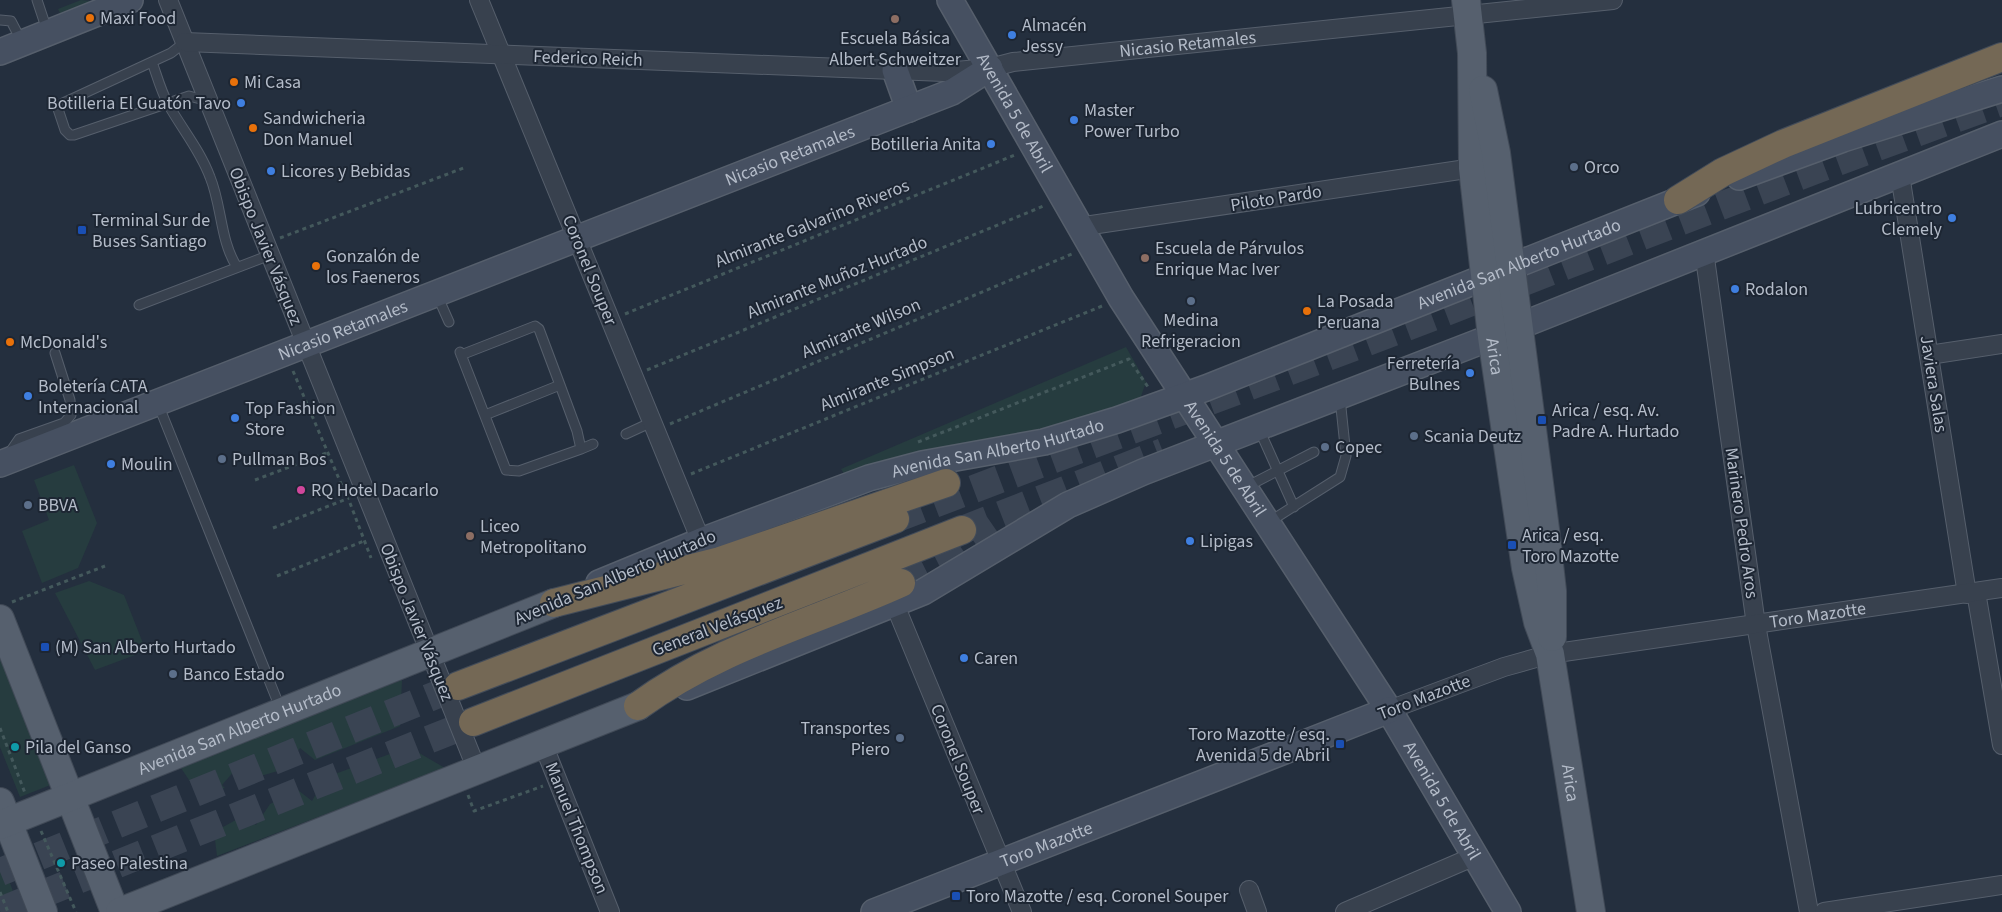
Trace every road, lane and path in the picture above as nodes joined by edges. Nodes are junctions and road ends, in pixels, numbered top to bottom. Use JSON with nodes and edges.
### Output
{"nodes":[{"id":1,"x":37,"y":0,"type":"edge"},
{"id":2,"x":168,"y":0,"type":"edge"},
{"id":3,"x":479,"y":0,"type":"edge"},
{"id":4,"x":950,"y":0,"type":"edge"},
{"id":5,"x":1613,"y":0,"type":"edge"},
{"id":6,"x":119,"y":2,"type":"edge"},
{"id":7,"x":1467,"y":8,"type":"edge"},
{"id":8,"x":0,"y":20,"type":"edge"},
{"id":9,"x":48,"y":32,"type":"junction"},
{"id":10,"x":186,"y":42,"type":"junction"},
{"id":11,"x":11,"y":47,"type":"edge"},
{"id":12,"x":1472,"y":53,"type":"junction"},
{"id":13,"x":501,"y":54,"type":"junction"},
{"id":14,"x":2002,"y":57,"type":"edge"},
{"id":15,"x":152,"y":62,"type":"junction"},
{"id":16,"x":990,"y":68,"type":"junction"},
{"id":17,"x":895,"y":70,"type":"junction"},
{"id":18,"x":2002,"y":89,"type":"edge"},
{"id":19,"x":209,"y":101,"type":"junction"},
{"id":20,"x":168,"y":104,"type":"junction"},
{"id":21,"x":909,"y":109,"type":"junction"},
{"id":22,"x":2002,"y":134,"type":"edge"},
{"id":23,"x":1011,"y":157,"type":"dead end"},
{"id":24,"x":466,"y":167,"type":"dead end"},
{"id":25,"x":1473,"y":168,"type":"junction"},
{"id":26,"x":1900,"y":175,"type":"junction"},
{"id":27,"x":1678,"y":200,"type":"junction"},
{"id":28,"x":1037,"y":209,"type":"dead end"},
{"id":29,"x":1078,"y":227,"type":"junction"},
{"id":30,"x":288,"y":234,"type":"dead end"},
{"id":31,"x":576,"y":237,"type":"junction"},
{"id":32,"x":1704,"y":251,"type":"junction"},
{"id":33,"x":270,"y":255,"type":"junction"},
{"id":34,"x":1064,"y":258,"type":"dead end"},
{"id":35,"x":237,"y":267,"type":"junction"},
{"id":36,"x":1510,"y":268,"type":"junction"},
{"id":37,"x":1485,"y":278,"type":"junction"},
{"id":38,"x":436,"y":293,"type":"junction"},
{"id":39,"x":139,"y":306,"type":"dead end"},
{"id":40,"x":1095,"y":308,"type":"dead end"},
{"id":41,"x":624,"y":315,"type":"dead end"},
{"id":42,"x":449,"y":322,"type":"dead end"},
{"id":43,"x":1518,"y":326,"type":"junction"},
{"id":44,"x":1492,"y":336,"type":"junction"},
{"id":45,"x":305,"y":344,"type":"junction"},
{"id":46,"x":2002,"y":344,"type":"edge"},
{"id":47,"x":55,"y":353,"type":"dead end"},
{"id":48,"x":1929,"y":355,"type":"junction"},
{"id":49,"x":646,"y":370,"type":"dead end"},
{"id":50,"x":560,"y":385,"type":"junction"},
{"id":51,"x":1149,"y":387,"type":"dead end"},
{"id":52,"x":1339,"y":395,"type":"junction"},
{"id":53,"x":1185,"y":396,"type":"junction"},
{"id":54,"x":158,"y":402,"type":"junction"},
{"id":55,"x":485,"y":415,"type":"junction"},
{"id":56,"x":661,"y":423,"type":"junction"},
{"id":57,"x":1258,"y":426,"type":"junction"},
{"id":58,"x":626,"y":434,"type":"dead end"},
{"id":59,"x":1217,"y":442,"type":"junction"},
{"id":60,"x":593,"y":444,"type":"dead end"},
{"id":61,"x":912,"y":444,"type":"dead end"},
{"id":62,"x":346,"y":445,"type":"junction"},
{"id":63,"x":581,"y":449,"type":"junction"},
{"id":64,"x":1314,"y":452,"type":"dead end"},
{"id":65,"x":2,"y":463,"type":"edge"},
{"id":66,"x":1277,"y":472,"type":"junction"},
{"id":67,"x":690,"y":475,"type":"dead end"},
{"id":68,"x":255,"y":480,"type":"dead end"},
{"id":69,"x":946,"y":483,"type":"dead end"},
{"id":70,"x":1246,"y":487,"type":"junction"},
{"id":71,"x":364,"y":492,"type":"junction"},
{"id":72,"x":1294,"y":507,"type":"junction"},
{"id":73,"x":895,"y":519,"type":"tunnel mouth"},
{"id":74,"x":1268,"y":523,"type":"junction"},
{"id":75,"x":273,"y":528,"type":"dead end"},
{"id":76,"x":962,"y":530,"type":"tunnel mouth"},
{"id":77,"x":381,"y":535,"type":"junction"},
{"id":78,"x":701,"y":541,"type":"junction"},
{"id":79,"x":105,"y":566,"type":"dead end"},
{"id":80,"x":277,"y":576,"type":"dead end"},
{"id":81,"x":2002,"y":588,"type":"edge"},
{"id":82,"x":1971,"y":593,"type":"junction"},
{"id":83,"x":898,"y":594,"type":"junction"},
{"id":84,"x":554,"y":603,"type":"junction"},
{"id":85,"x":4,"y":611,"type":"edge"},
{"id":86,"x":1756,"y":625,"type":"junction"},
{"id":87,"x":430,"y":653,"type":"junction"},
{"id":88,"x":1550,"y":654,"type":"junction"},
{"id":89,"x":458,"y":686,"type":"tunnel mouth"},
{"id":90,"x":638,"y":706,"type":"joint"},
{"id":91,"x":1389,"y":710,"type":"junction"},
{"id":92,"x":282,"y":712,"type":"junction"},
{"id":93,"x":473,"y":722,"type":"tunnel mouth"},
{"id":94,"x":2001,"y":737,"type":"edge"},
{"id":95,"x":543,"y":744,"type":"junction"},
{"id":96,"x":469,"y":773,"type":"junction"},
{"id":97,"x":558,"y":780,"type":"junction"},
{"id":98,"x":70,"y":796,"type":"junction"},
{"id":99,"x":3,"y":817,"type":"edge"},
{"id":100,"x":1475,"y":856,"type":"junction"},
{"id":101,"x":1001,"y":862,"type":"junction"},
{"id":102,"x":2002,"y":885,"type":"edge"},
{"id":103,"x":1249,"y":890,"type":"dead end"},
{"id":104,"x":0,"y":892,"type":"edge"},
{"id":105,"x":885,"y":910,"type":"edge"},
{"id":106,"x":8,"y":912,"type":"edge"},
{"id":107,"x":43,"y":912,"type":"edge"},
{"id":108,"x":115,"y":912,"type":"edge"},
{"id":109,"x":120,"y":912,"type":"edge"},
{"id":110,"x":610,"y":912,"type":"edge"},
{"id":111,"x":1022,"y":912,"type":"edge"},
{"id":112,"x":1257,"y":912,"type":"edge"},
{"id":113,"x":1345,"y":912,"type":"edge"},
{"id":114,"x":1508,"y":912,"type":"edge"},
{"id":115,"x":1591,"y":912,"type":"edge"},
{"id":116,"x":1809,"y":912,"type":"edge"},
{"id":117,"x":1824,"y":912,"type":"edge"}],
"edges":[{"from":1,"to":9,"type":"lane"},
{"from":2,"to":10,"type":"street","name":"Obispo Javier Vásquez"},
{"from":3,"to":13,"type":"street","name":"Coronel Souper"},
{"from":4,"to":16,"type":"street","name":"Avenida 5 de Abril"},
{"from":5,"to":7,"type":"street","name":"Nicasio Retamales"},
{"from":6,"to":9,"type":"street"},
{"from":7,"to":12,"type":"main road","name":"Arica"},
{"from":7,"to":16,"type":"street","name":"Nicasio Retamales"},
{"from":8,"to":11,"type":"lane"},
{"from":9,"to":11,"type":"street"},
{"from":10,"to":13,"type":"street","name":"Federico Reich"},
{"from":10,"to":15,"type":"lane"},
{"from":10,"to":19,"type":"street","name":"Obispo Javier Vásquez"},
{"from":12,"to":25,"type":"main road","name":"Arica"},
{"from":12,"to":36,"type":"main road","name":"Arica"},
{"from":13,"to":17,"type":"street","name":"Federico Reich"},
{"from":13,"to":31,"type":"street","name":"Coronel Souper"},
{"from":14,"to":27,"type":"highway"},
{"from":15,"to":20,"type":"lane"},
{"from":15,"to":20,"type":"lane"},
{"from":16,"to":17,"type":"street","name":"Federico Reich"},
{"from":16,"to":21,"type":"street","name":"Nicasio Retamales"},
{"from":16,"to":29,"type":"street","name":"Avenida 5 de Abril"},
{"from":17,"to":21,"type":"street"},
{"from":18,"to":27,"type":"street","name":"Avenida San Alberto Hurtado"},
{"from":19,"to":20,"type":"lane"},
{"from":19,"to":33,"type":"street","name":"Obispo Javier Vásquez"},
{"from":20,"to":35,"type":"lane"},
{"from":21,"to":31,"type":"street","name":"Nicasio Retamales"},
{"from":22,"to":26,"type":"street"},
{"from":23,"to":41,"type":"path","name":"Almirante Galvarino Riveros"},
{"from":24,"to":30,"type":"path"},
{"from":25,"to":29,"type":"street","name":"Piloto Pardo"},
{"from":25,"to":37,"type":"main road","name":"Arica"},
{"from":26,"to":32,"type":"street"},
{"from":26,"to":48,"type":"street","name":"Javiera Salas"},
{"from":27,"to":36,"type":"street","name":"Avenida San Alberto Hurtado"},
{"from":28,"to":49,"type":"path","name":"Almirante Muñoz Hurtado"},
{"from":29,"to":53,"type":"street","name":"Avenida 5 de Abril"},
{"from":31,"to":38,"type":"street","name":"Nicasio Retamales"},
{"from":31,"to":56,"type":"street","name":"Coronel Souper"},
{"from":32,"to":43,"type":"street"},
{"from":32,"to":86,"type":"street","name":"Marinero Pedro Aros"},
{"from":33,"to":35,"type":"lane"},
{"from":33,"to":45,"type":"street","name":"Obispo Javier Vásquez"},
{"from":34,"to":56,"type":"path","name":"Almirante Wilson"},
{"from":35,"to":39,"type":"lane"},
{"from":36,"to":37,"type":"street","name":"Avenida San Alberto Hurtado"},
{"from":36,"to":43,"type":"main road","name":"Arica"},
{"from":37,"to":44,"type":"main road","name":"Arica"},
{"from":37,"to":53,"type":"street","name":"Avenida San Alberto Hurtado"},
{"from":38,"to":42,"type":"lane"},
{"from":38,"to":45,"type":"street","name":"Nicasio Retamales"},
{"from":40,"to":67,"type":"path","name":"Almirante Simpson"},
{"from":43,"to":44,"type":"street"},
{"from":43,"to":88,"type":"main road","name":"Arica"},
{"from":44,"to":52,"type":"street"},
{"from":44,"to":88,"type":"main road","name":"Arica"},
{"from":45,"to":54,"type":"street","name":"Nicasio Retamales"},
{"from":45,"to":62,"type":"street","name":"Obispo Javier Vásquez"},
{"from":46,"to":48,"type":"street"},
{"from":47,"to":65,"type":"lane"},
{"from":48,"to":82,"type":"street","name":"Javiera Salas"},
{"from":50,"to":55,"type":"lane"},
{"from":50,"to":55,"type":"lane"},
{"from":50,"to":63,"type":"lane"},
{"from":51,"to":61,"type":"path"},
{"from":52,"to":57,"type":"street"},
{"from":52,"to":72,"type":"lane"},
{"from":53,"to":59,"type":"street","name":"Avenida 5 de Abril"},
{"from":53,"to":78,"type":"street","name":"Avenida San Alberto Hurtado"},
{"from":54,"to":65,"type":"street","name":"Nicasio Retamales"},
{"from":54,"to":92,"type":"lane"},
{"from":55,"to":63,"type":"lane"},
{"from":56,"to":58,"type":"lane"},
{"from":56,"to":78,"type":"street","name":"Coronel Souper"},
{"from":57,"to":59,"type":"street"},
{"from":57,"to":66,"type":"lane"},
{"from":59,"to":70,"type":"street","name":"Avenida 5 de Abril"},
{"from":59,"to":83,"type":"street"},
{"from":60,"to":63,"type":"lane"},
{"from":62,"to":68,"type":"path"},
{"from":62,"to":71,"type":"street","name":"Obispo Javier Vásquez"},
{"from":64,"to":66,"type":"lane"},
{"from":66,"to":70,"type":"lane"},
{"from":66,"to":72,"type":"lane"},
{"from":69,"to":84,"type":"highway"},
{"from":70,"to":74,"type":"street","name":"Avenida 5 de Abril"},
{"from":71,"to":75,"type":"path"},
{"from":71,"to":77,"type":"street","name":"Obispo Javier Vásquez"},
{"from":72,"to":74,"type":"lane"},
{"from":73,"to":89,"type":"highway","name":"General Velásquez"},
{"from":74,"to":91,"type":"street","name":"Avenida 5 de Abril"},
{"from":76,"to":93,"type":"highway","name":"General Velásquez"},
{"from":77,"to":80,"type":"path"},
{"from":77,"to":87,"type":"street","name":"Obispo Javier Vásquez"},
{"from":78,"to":84,"type":"street","name":"Avenida San Alberto Hurtado"},
{"from":79,"to":85,"type":"path"},
{"from":81,"to":82,"type":"street","name":"Toro Mazotte"},
{"from":82,"to":86,"type":"street","name":"Toro Mazotte"},
{"from":82,"to":94,"type":"street","name":"Javiera Salas"},
{"from":83,"to":90,"type":"highway"},
{"from":83,"to":101,"type":"street","name":"Coronel Souper"},
{"from":84,"to":87,"type":"main road","name":"Avenida San Alberto Hurtado"},
{"from":85,"to":98,"type":"main road"},
{"from":86,"to":88,"type":"street","name":"Toro Mazotte"},
{"from":86,"to":116,"type":"street","name":"Marinero Pedro Aros"},
{"from":87,"to":92,"type":"main road","name":"Avenida San Alberto Hurtado"},
{"from":87,"to":96,"type":"street","name":"Obispo Javier Vásquez"},
{"from":88,"to":91,"type":"street","name":"Toro Mazotte"},
{"from":88,"to":115,"type":"main road","name":"Arica"},
{"from":90,"to":95,"type":"main road"},
{"from":91,"to":100,"type":"street","name":"Avenida 5 de Abril"},
{"from":91,"to":101,"type":"street","name":"Toro Mazotte"},
{"from":92,"to":98,"type":"main road","name":"Avenida San Alberto Hurtado"},
{"from":95,"to":96,"type":"main road"},
{"from":95,"to":97,"type":"street","name":"Manuel Thompson"},
{"from":96,"to":97,"type":"path"},
{"from":96,"to":109,"type":"main road"},
{"from":97,"to":110,"type":"street","name":"Manuel Thompson"},
{"from":98,"to":99,"type":"main road","name":"Avenida San Alberto Hurtado"},
{"from":98,"to":108,"type":"main road"},
{"from":99,"to":107,"type":"main road"},
{"from":100,"to":113,"type":"street"},
{"from":100,"to":114,"type":"street","name":"Avenida 5 de Abril"},
{"from":101,"to":105,"type":"street","name":"Toro Mazotte"},
{"from":101,"to":111,"type":"street","name":"Coronel Souper"},
{"from":102,"to":117,"type":"street"},
{"from":103,"to":112,"type":"street"},
{"from":104,"to":106,"type":"path"}]}
